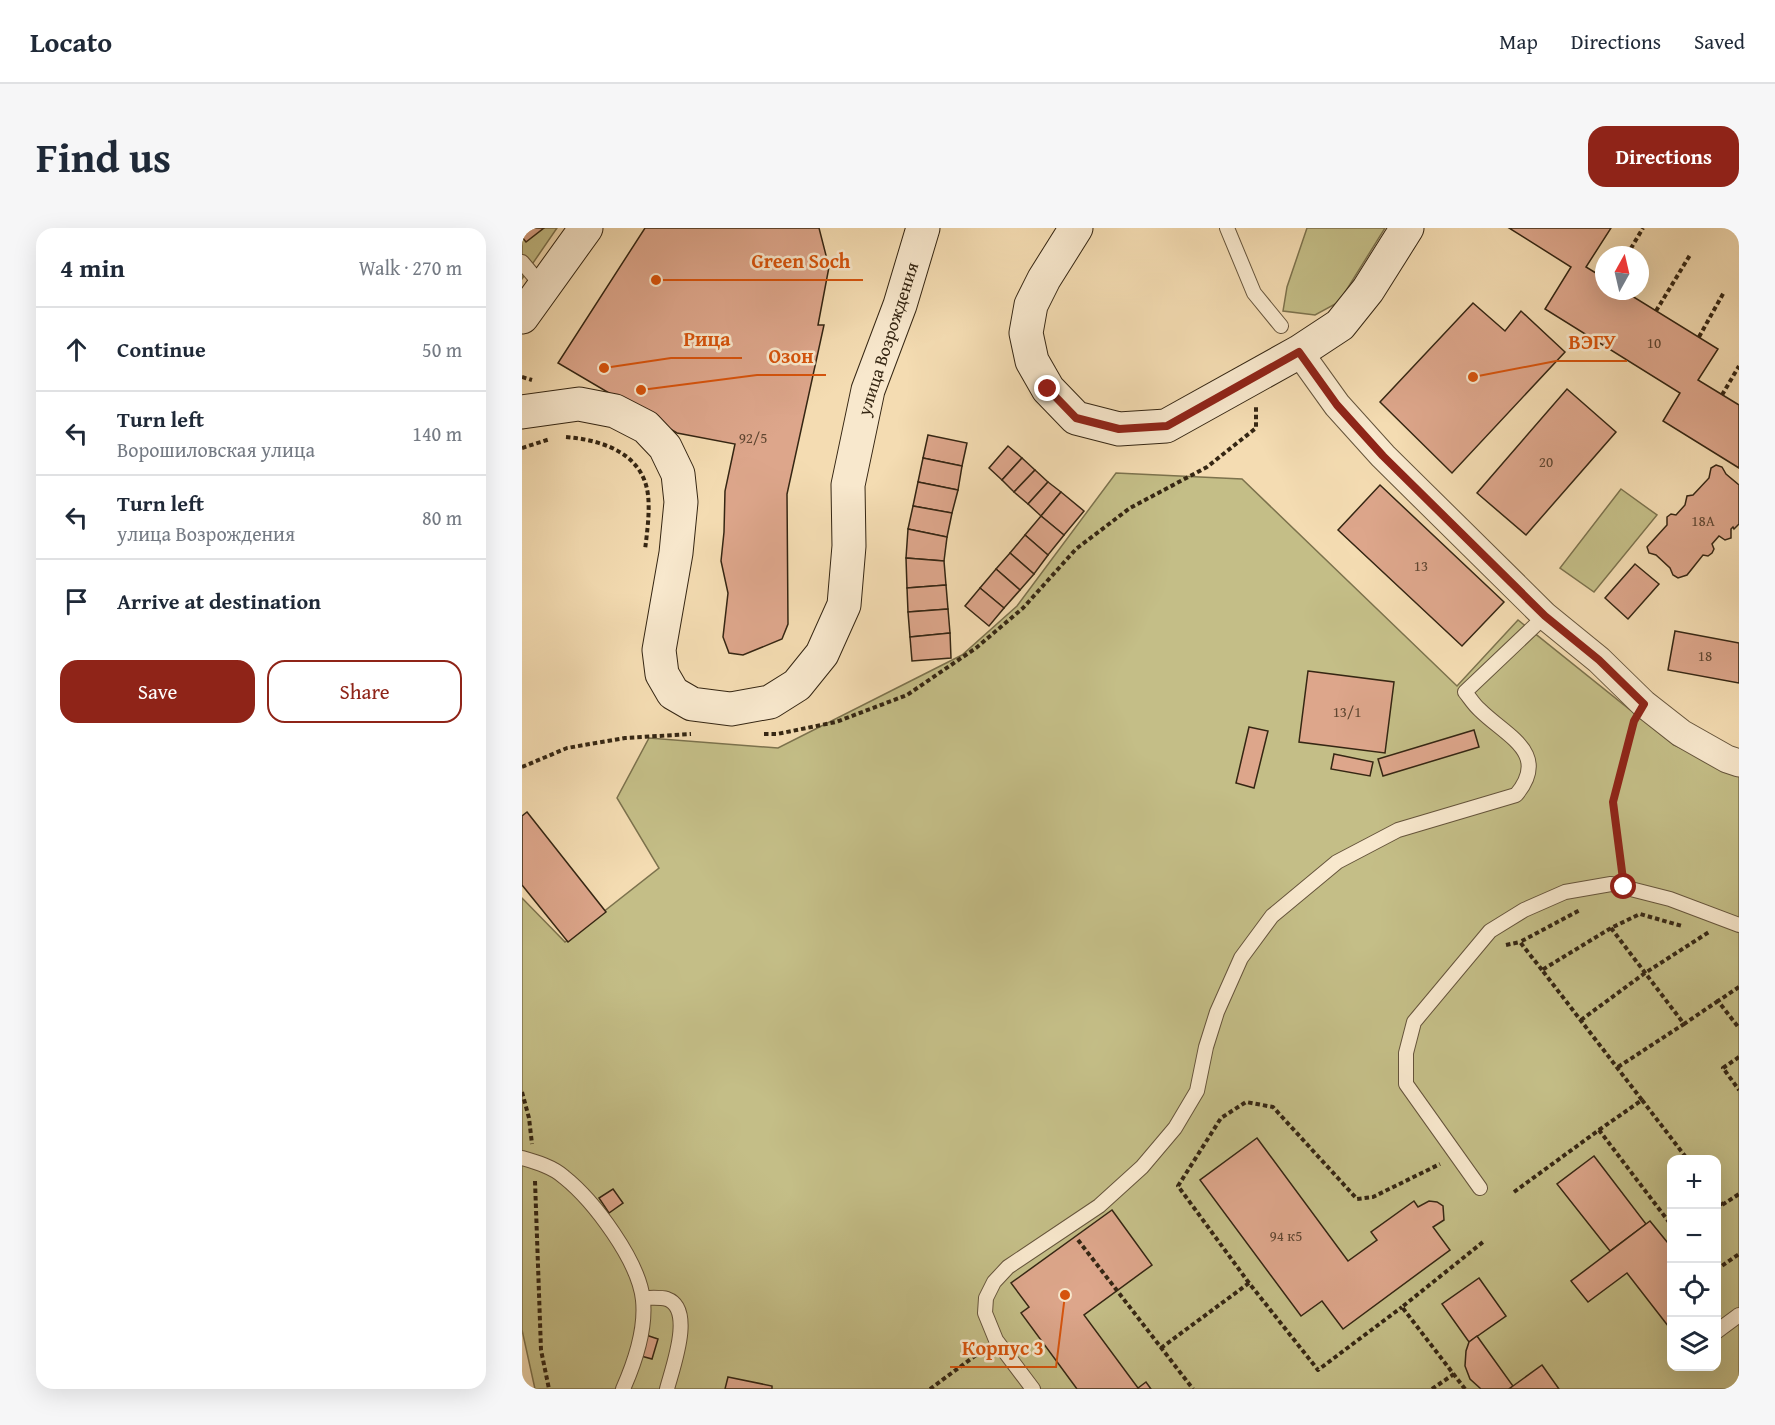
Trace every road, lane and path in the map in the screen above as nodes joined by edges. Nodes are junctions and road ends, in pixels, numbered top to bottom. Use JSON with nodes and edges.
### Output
{"nodes":[{"id":1,"x":586,"y":228,"type":"edge"},
{"id":2,"x":923,"y":228,"type":"edge"},
{"id":3,"x":1076,"y":228,"type":"edge"},
{"id":4,"x":1227,"y":228,"type":"edge"},
{"id":5,"x":1407,"y":228,"type":"edge"},
{"id":6,"x":1643,"y":228,"type":"edge"},
{"id":7,"x":1632,"y":246,"type":"edge"},
{"id":8,"x":1690,"y":255,"type":"dead end"},
{"id":9,"x":522,"y":262,"type":"edge"},
{"id":10,"x":543,"y":287,"type":"junction"},
{"id":11,"x":1724,"y":292,"type":"dead end"},
{"id":12,"x":1656,"y":311,"type":"dead end"},
{"id":13,"x":522,"y":317,"type":"edge"},
{"id":14,"x":1699,"y":337,"type":"dead end"},
{"id":15,"x":1290,"y":339,"type":"junction"},
{"id":16,"x":1739,"y":366,"type":"edge"},
{"id":17,"x":522,"y":391,"type":"edge"},
{"id":18,"x":1722,"y":395,"type":"dead end"},
{"id":19,"x":1256,"y":398,"type":"dead end"},
{"id":20,"x":563,"y":406,"type":"junction"},
{"id":21,"x":522,"y":412,"type":"edge"},
{"id":22,"x":522,"y":448,"type":"edge"},
{"id":23,"x":644,"y":560,"type":"dead end"},
{"id":24,"x":1545,"y":616,"type":"junction"},
{"id":25,"x":1644,"y":704,"type":"junction"},
{"id":26,"x":701,"y":734,"type":"dead end"},
{"id":27,"x":755,"y":734,"type":"dead end"},
{"id":28,"x":1739,"y":763,"type":"edge"},
{"id":29,"x":522,"y":767,"type":"edge"},
{"id":30,"x":1624,"y":887,"type":"junction"},
{"id":31,"x":1580,"y":909,"type":"dead end"},
{"id":32,"x":1630,"y":911,"type":"dead end"},
{"id":33,"x":1640,"y":914,"type":"junction"},
{"id":34,"x":1739,"y":926,"type":"edge"},
{"id":35,"x":1692,"y":927,"type":"dead end"},
{"id":36,"x":1611,"y":928,"type":"junction"},
{"id":37,"x":1702,"y":929,"type":"dead end"},
{"id":38,"x":1542,"y":970,"type":"junction"},
{"id":39,"x":1645,"y":973,"type":"junction"},
{"id":40,"x":1739,"y":987,"type":"edge"},
{"id":41,"x":1718,"y":1001,"type":"junction"},
{"id":42,"x":1581,"y":1020,"type":"junction"},
{"id":43,"x":1684,"y":1024,"type":"junction"},
{"id":44,"x":1739,"y":1029,"type":"edge"},
{"id":45,"x":1739,"y":1057,"type":"edge"},
{"id":46,"x":1618,"y":1067,"type":"junction"},
{"id":47,"x":1739,"y":1090,"type":"edge"},
{"id":48,"x":522,"y":1092,"type":"edge"},
{"id":49,"x":1642,"y":1100,"type":"junction"},
{"id":50,"x":1599,"y":1130,"type":"junction"},
{"id":51,"x":1684,"y":1155,"type":"edge"},
{"id":52,"x":1457,"y":1156,"type":"junction"},
{"id":53,"x":528,"y":1160,"type":"edge"},
{"id":54,"x":1480,"y":1188,"type":"dead end"},
{"id":55,"x":1514,"y":1192,"type":"dead end"},
{"id":56,"x":1739,"y":1194,"type":"edge"},
{"id":57,"x":1721,"y":1203,"type":"edge"},
{"id":58,"x":1723,"y":1205,"type":"joint"},
{"id":59,"x":1667,"y":1221,"type":"edge"},
{"id":60,"x":1072,"y":1232,"type":"dead end"},
{"id":61,"x":1483,"y":1242,"type":"dead end"},
{"id":62,"x":1739,"y":1254,"type":"edge"},
{"id":63,"x":1721,"y":1267,"type":"edge"},
{"id":64,"x":1249,"y":1283,"type":"junction"},
{"id":65,"x":643,"y":1298,"type":"junction"},
{"id":66,"x":1402,"y":1307,"type":"junction"},
{"id":67,"x":1739,"y":1315,"type":"edge"},
{"id":68,"x":1721,"y":1328,"type":"edge"},
{"id":69,"x":996,"y":1340,"type":"junction"},
{"id":70,"x":1161,"y":1348,"type":"junction"},
{"id":71,"x":1454,"y":1374,"type":"junction"},
{"id":72,"x":549,"y":1389,"type":"edge"},
{"id":73,"x":623,"y":1389,"type":"edge"},
{"id":74,"x":667,"y":1389,"type":"edge"},
{"id":75,"x":930,"y":1389,"type":"edge"},
{"id":76,"x":1033,"y":1389,"type":"edge"},
{"id":77,"x":1193,"y":1389,"type":"edge"},
{"id":78,"x":1432,"y":1389,"type":"edge"},
{"id":79,"x":1465,"y":1389,"type":"edge"}],
"edges":[{"from":1,"to":10,"type":"street"},
{"from":2,"to":20,"type":"street","name":"улица Возрождения"},
{"from":3,"to":15,"type":"street"},
{"from":4,"to":15,"type":"lane"},
{"from":5,"to":15,"type":"street"},
{"from":6,"to":7,"type":"path"},
{"from":8,"to":12,"type":"path"},
{"from":9,"to":10,"type":"lane"},
{"from":10,"to":13,"type":"street"},
{"from":11,"to":14,"type":"path"},
{"from":15,"to":24,"type":"street"},
{"from":16,"to":18,"type":"path"},
{"from":17,"to":20,"type":"street"},
{"from":19,"to":27,"type":"path"},
{"from":20,"to":21,"type":"street","name":"улица Возрождения"},
{"from":22,"to":23,"type":"path"},
{"from":24,"to":25,"type":"street"},
{"from":24,"to":69,"type":"lane"},
{"from":25,"to":28,"type":"street"},
{"from":25,"to":30,"type":"path"},
{"from":26,"to":29,"type":"path"},
{"from":30,"to":34,"type":"lane"},
{"from":30,"to":52,"type":"lane"},
{"from":31,"to":38,"type":"path"},
{"from":32,"to":33,"type":"path"},
{"from":33,"to":35,"type":"path"},
{"from":33,"to":36,"type":"path"},
{"from":36,"to":38,"type":"path"},
{"from":36,"to":39,"type":"path"},
{"from":37,"to":39,"type":"path"},
{"from":38,"to":42,"type":"path"},
{"from":39,"to":42,"type":"path"},
{"from":39,"to":43,"type":"path"},
{"from":40,"to":41,"type":"path"},
{"from":41,"to":43,"type":"path"},
{"from":41,"to":44,"type":"path"},
{"from":42,"to":46,"type":"path"},
{"from":43,"to":46,"type":"path"},
{"from":45,"to":47,"type":"path"},
{"from":46,"to":49,"type":"path"},
{"from":48,"to":53,"type":"path"},
{"from":49,"to":50,"type":"path"},
{"from":49,"to":51,"type":"path"},
{"from":50,"to":55,"type":"path"},
{"from":50,"to":59,"type":"path"},
{"from":52,"to":54,"type":"lane"},
{"from":52,"to":64,"type":"path"},
{"from":53,"to":65,"type":"lane"},
{"from":53,"to":72,"type":"path"},
{"from":56,"to":58,"type":"path"},
{"from":57,"to":58,"type":"path"},
{"from":60,"to":70,"type":"path"},
{"from":61,"to":66,"type":"path"},
{"from":62,"to":63,"type":"path"},
{"from":64,"to":66,"type":"path"},
{"from":64,"to":70,"type":"path"},
{"from":65,"to":73,"type":"lane"},
{"from":65,"to":74,"type":"lane"},
{"from":66,"to":71,"type":"path"},
{"from":67,"to":68,"type":"lane"},
{"from":69,"to":75,"type":"path"},
{"from":69,"to":76,"type":"lane"},
{"from":70,"to":77,"type":"path"},
{"from":71,"to":78,"type":"path"},
{"from":71,"to":79,"type":"path"}]}
